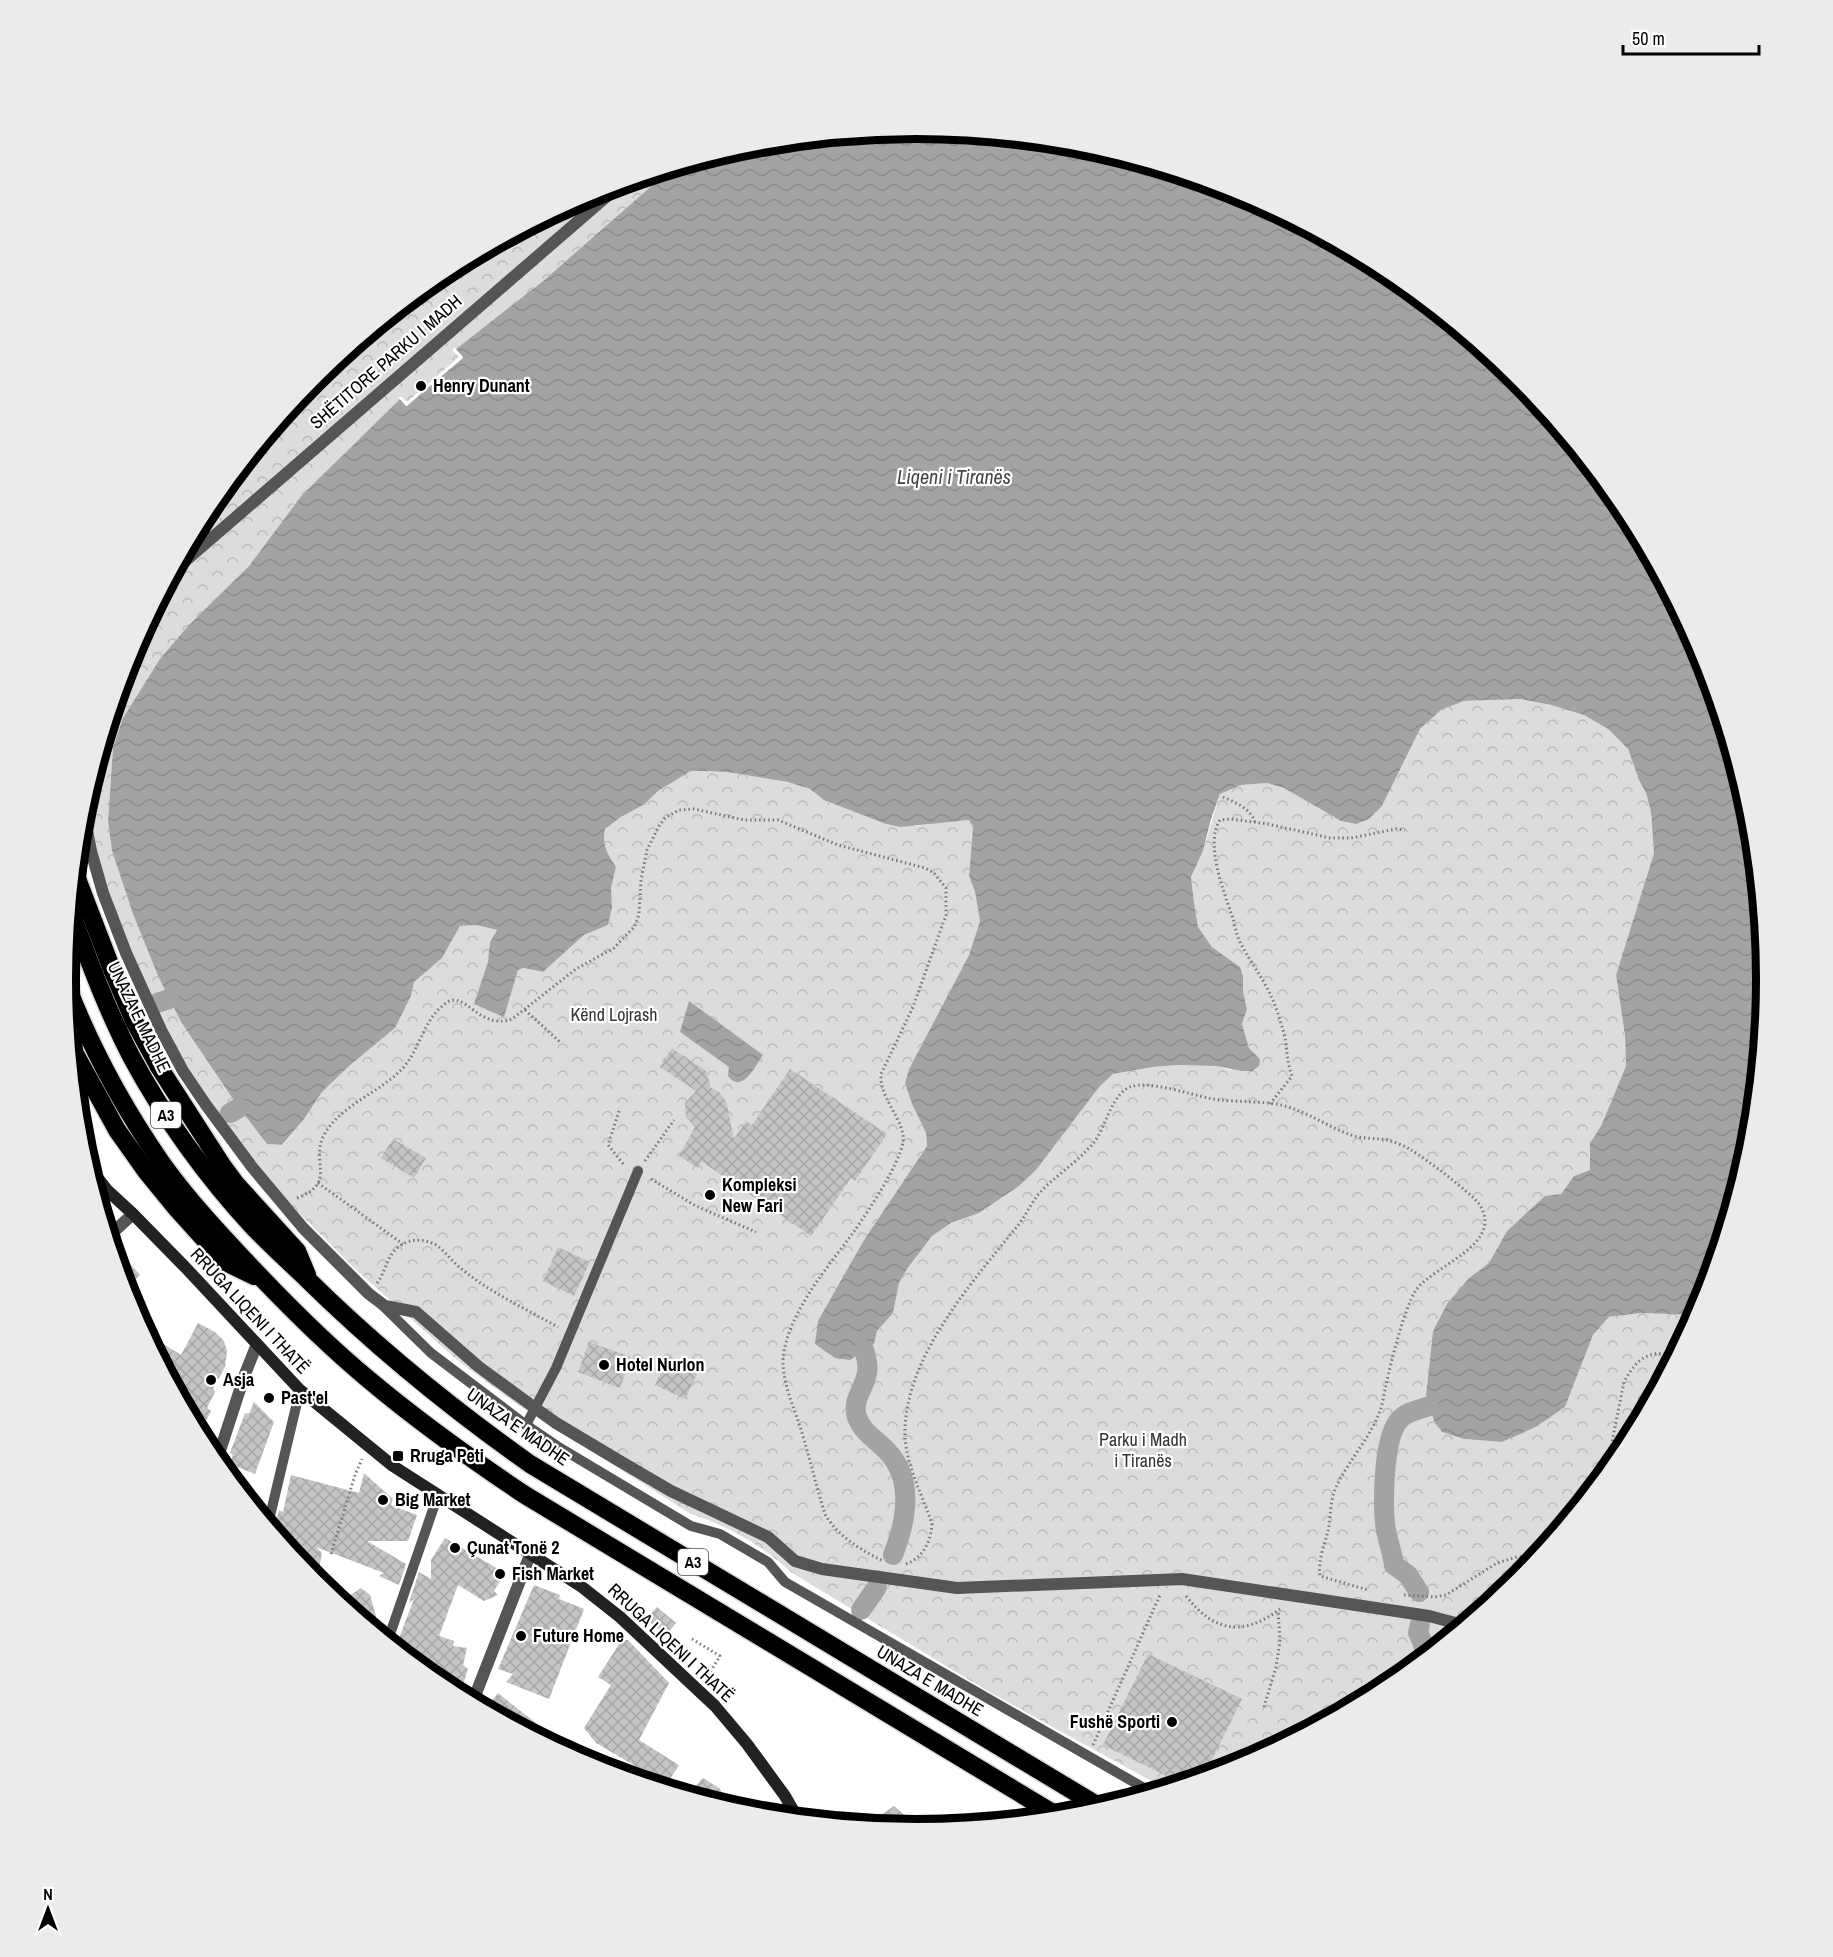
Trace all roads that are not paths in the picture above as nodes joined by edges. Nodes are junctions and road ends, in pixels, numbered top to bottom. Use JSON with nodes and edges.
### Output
{"nodes":[{"id":1,"x":604,"y":199,"type":"edge"},
{"id":2,"x":189,"y":557,"type":"edge"},
{"id":3,"x":89,"y":841,"type":"edge"},
{"id":4,"x":82,"y":891,"type":"edge"},
{"id":5,"x":78,"y":931,"type":"edge"},
{"id":6,"x":77,"y":1009,"type":"edge"},
{"id":7,"x":82,"y":1066,"type":"edge"},
{"id":8,"x":637,"y":1175,"type":"road end"},
{"id":9,"x":102,"y":1184,"type":"edge"},
{"id":10,"x":133,"y":1214,"type":"junction"},
{"id":11,"x":115,"y":1230,"type":"edge"},
{"id":12,"x":265,"y":1281,"type":"junction"},
{"id":13,"x":310,"y":1282,"type":"junction"},
{"id":14,"x":378,"y":1302,"type":"junction"},
{"id":15,"x":258,"y":1344,"type":"junction"},
{"id":16,"x":300,"y":1390,"type":"junction"},
{"id":17,"x":535,"y":1408,"type":"junction"},
{"id":18,"x":526,"y":1425,"type":"junction"},
{"id":19,"x":221,"y":1449,"type":"edge"},
{"id":20,"x":438,"y":1496,"type":"junction"},
{"id":21,"x":270,"y":1514,"type":"edge"},
{"id":22,"x":530,"y":1555,"type":"junction"},
{"id":23,"x":1455,"y":1623,"type":"edge"},
{"id":24,"x":390,"y":1633,"type":"edge"},
{"id":25,"x":476,"y":1693,"type":"edge"},
{"id":26,"x":1143,"y":1787,"type":"edge"},
{"id":27,"x":1089,"y":1800,"type":"edge"},
{"id":28,"x":791,"y":1808,"type":"edge"},
{"id":29,"x":1044,"y":1808,"type":"edge"}],
"edges":[{"from":1,"to":2,"type":"street","name":"SHËTITORE PARKU I MADH"},
{"from":3,"to":14,"type":"street"},
{"from":4,"to":13,"type":"highway"},
{"from":5,"to":13,"type":"highway","name":"UNAZA E MADHE","number":"A3"},
{"from":6,"to":12,"type":"highway","number":"A3"},
{"from":7,"to":12,"type":"highway"},
{"from":8,"to":17,"type":"lane"},
{"from":9,"to":10,"type":"street","name":"RRUGA LIQENI I THATË"},
{"from":10,"to":11,"type":"street"},
{"from":10,"to":15,"type":"street","name":"RRUGA LIQENI I THATË"},
{"from":12,"to":29,"type":"highway","number":"A3"},
{"from":13,"to":27,"type":"highway","name":"UNAZA E MADHE","number":"A3"},
{"from":14,"to":17,"type":"street"},
{"from":14,"to":18,"type":"lane"},
{"from":15,"to":16,"type":"street","name":"RRUGA LIQENI I THATË"},
{"from":15,"to":19,"type":"street"},
{"from":16,"to":20,"type":"street","name":"RRUGA LIQENI I THATË"},
{"from":16,"to":21,"type":"lane"},
{"from":17,"to":18,"type":"lane"},
{"from":17,"to":23,"type":"street"},
{"from":18,"to":26,"type":"lane"},
{"from":20,"to":22,"type":"street","name":"RRUGA LIQENI I THATË"},
{"from":20,"to":24,"type":"lane"},
{"from":22,"to":25,"type":"street"},
{"from":22,"to":28,"type":"street","name":"RRUGA LIQENI I THATË"}]}
